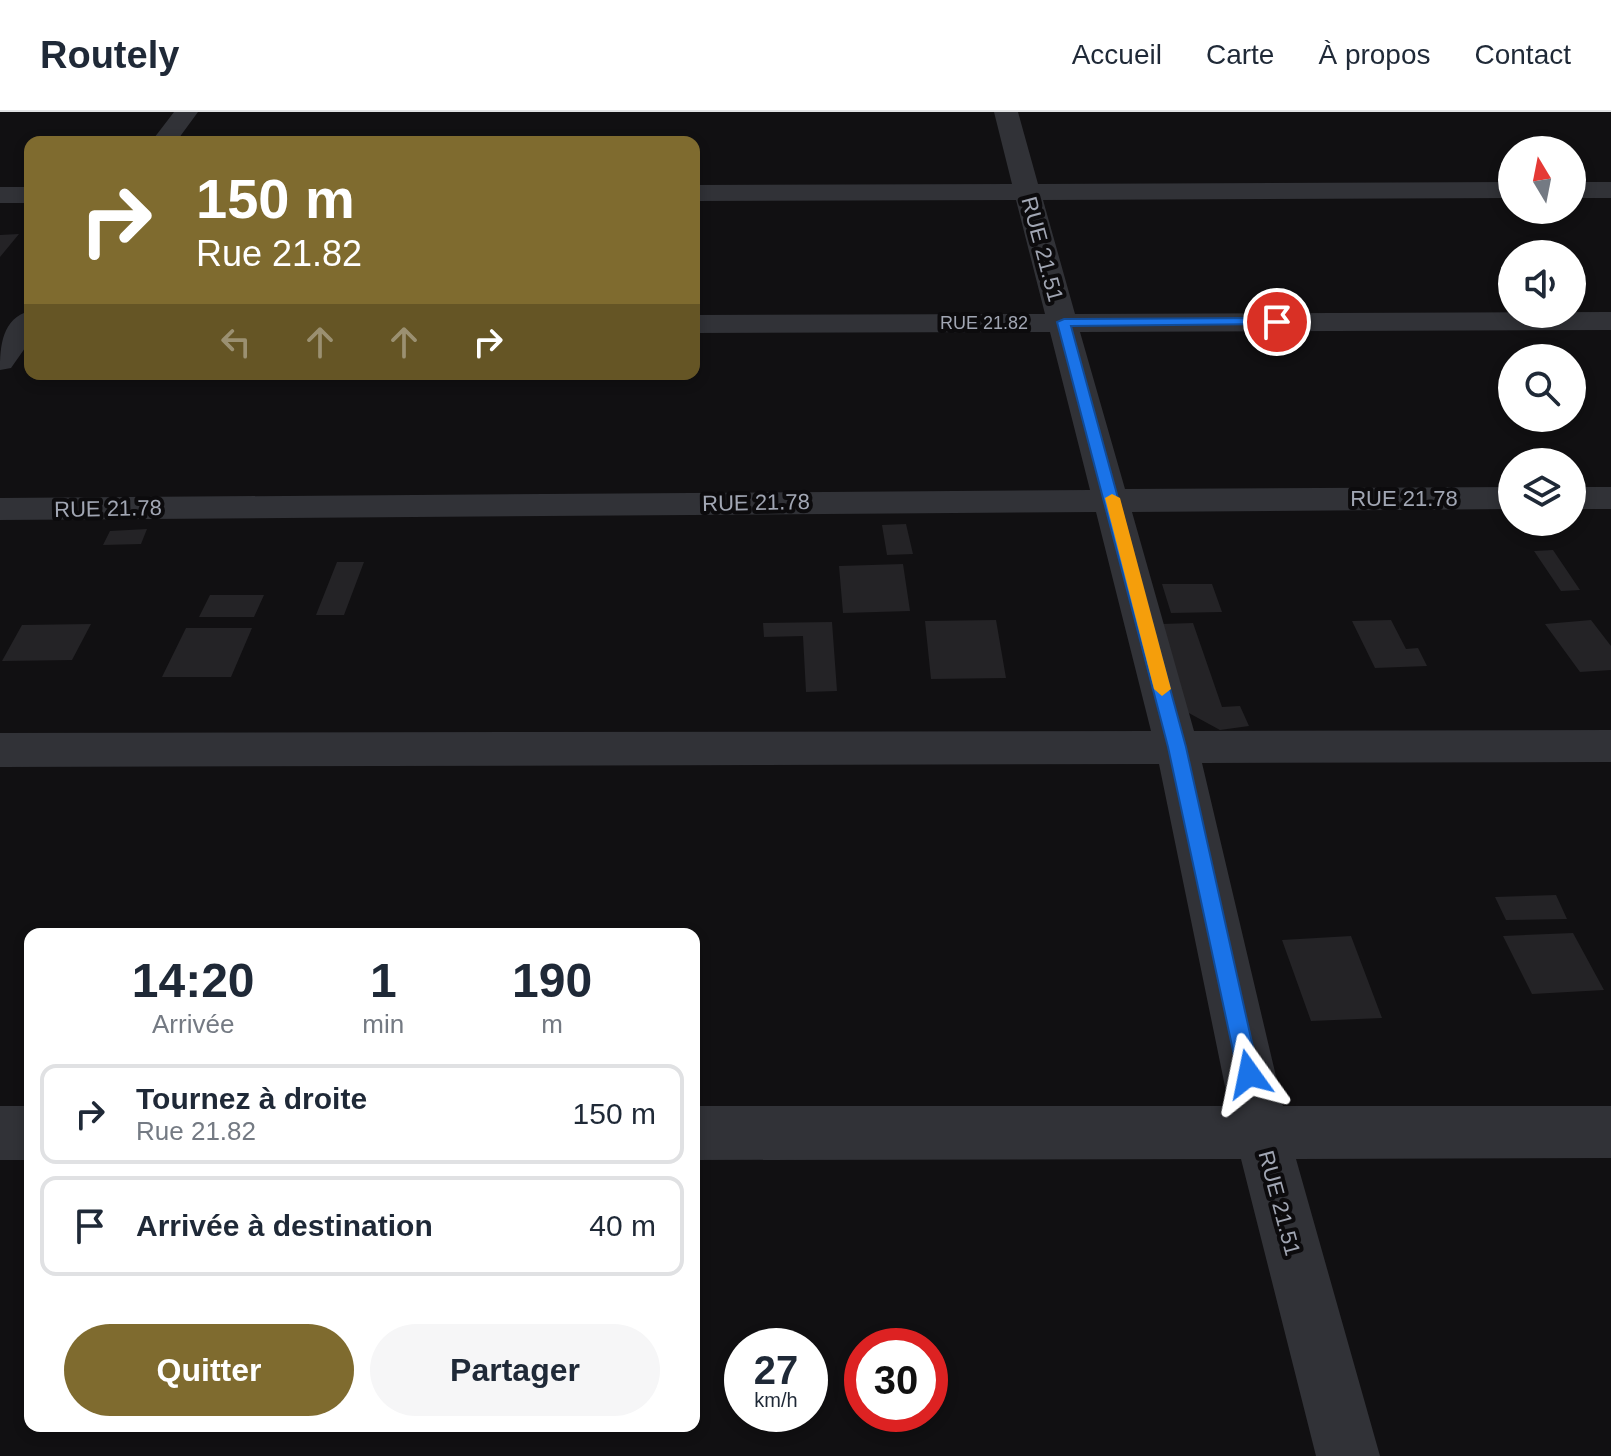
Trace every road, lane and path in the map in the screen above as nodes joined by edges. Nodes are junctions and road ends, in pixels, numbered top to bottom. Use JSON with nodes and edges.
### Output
{"nodes":[{"id":1,"x":186,"y":112,"type":"edge"},
{"id":2,"x":1006,"y":112,"type":"edge"},
{"id":3,"x":168,"y":136,"type":"edge"},
{"id":4,"x":1498,"y":190,"type":"edge"},
{"id":5,"x":1586,"y":190,"type":"edge"},
{"id":6,"x":1611,"y":190,"type":"edge"},
{"id":7,"x":1028,"y":192,"type":"junction"},
{"id":8,"x":700,"y":193,"type":"edge"},
{"id":9,"x":0,"y":195,"type":"edge"},
{"id":10,"x":24,"y":195,"type":"edge"},
{"id":11,"x":1611,"y":321,"type":"edge"},
{"id":12,"x":1064,"y":322,"type":"junction"},
{"id":13,"x":700,"y":324,"type":"edge"},
{"id":14,"x":21,"y":326,"type":"edge"},
{"id":15,"x":0,"y":361,"type":"edge"},
{"id":16,"x":1498,"y":498,"type":"edge"},
{"id":17,"x":1586,"y":498,"type":"edge"},
{"id":18,"x":1611,"y":498,"type":"edge"},
{"id":19,"x":1112,"y":499,"type":"junction"},
{"id":20,"x":0,"y":509,"type":"edge"},
{"id":21,"x":1611,"y":746,"type":"edge"},
{"id":22,"x":1177,"y":747,"type":"junction"},
{"id":23,"x":0,"y":750,"type":"edge"},
{"id":24,"x":1611,"y":1132,"type":"edge"},
{"id":25,"x":0,"y":1133,"type":"edge"},
{"id":26,"x":24,"y":1133,"type":"edge"},
{"id":27,"x":700,"y":1133,"type":"edge"},
{"id":28,"x":1262,"y":1133,"type":"junction"},
{"id":29,"x":1348,"y":1456,"type":"edge"}],
"edges":[{"from":1,"to":3,"type":"street"},
{"from":2,"to":7,"type":"street","name":"RUE 21.51"},
{"from":4,"to":7,"type":"street"},
{"from":5,"to":6,"type":"street"},
{"from":7,"to":8,"type":"street"},
{"from":7,"to":12,"type":"street","name":"RUE 21.51"},
{"from":9,"to":10,"type":"street"},
{"from":11,"to":12,"type":"street","name":"RUE 21.82"},
{"from":12,"to":13,"type":"street","name":"RUE 21.82"},
{"from":12,"to":19,"type":"street","name":"RUE 21.51"},
{"from":14,"to":15,"type":"street"},
{"from":16,"to":19,"type":"street","name":"RUE 21.78"},
{"from":17,"to":18,"type":"street"},
{"from":19,"to":20,"type":"street","name":"RUE 21.78"},
{"from":19,"to":22,"type":"street","name":"RUE 21.51"},
{"from":21,"to":22,"type":"street"},
{"from":22,"to":23,"type":"street"},
{"from":22,"to":28,"type":"street","name":"RUE 21.51"},
{"from":24,"to":28,"type":"street"},
{"from":25,"to":26,"type":"street"},
{"from":27,"to":28,"type":"street"},
{"from":28,"to":29,"type":"street","name":"RUE 21.51"}]}
